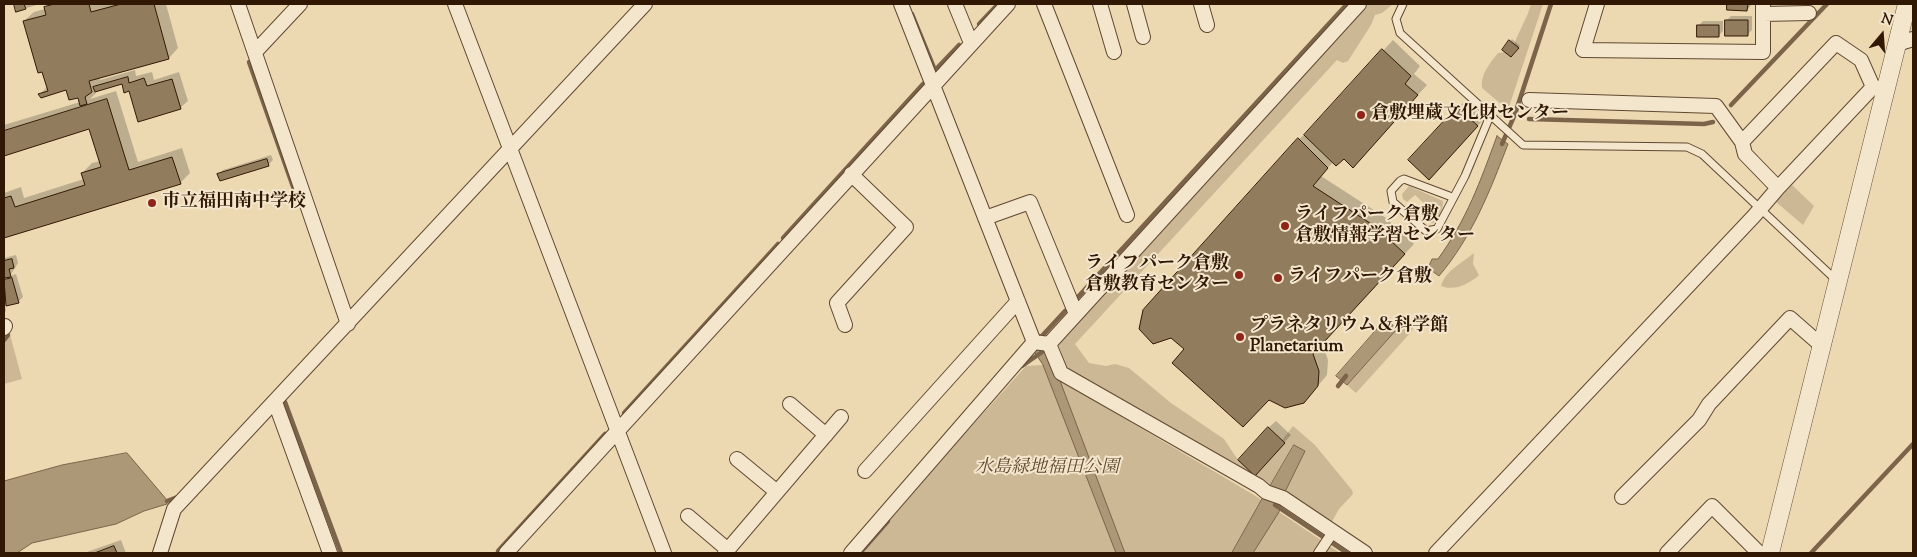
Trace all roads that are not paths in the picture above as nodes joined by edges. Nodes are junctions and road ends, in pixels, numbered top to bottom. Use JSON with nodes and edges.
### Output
{"nodes":[{"id":1,"x":238,"y":4,"type":"edge"},
{"id":2,"x":300,"y":4,"type":"edge"},
{"id":3,"x":454,"y":4,"type":"edge"},
{"id":4,"x":645,"y":4,"type":"edge"},
{"id":5,"x":902,"y":4,"type":"edge"},
{"id":6,"x":955,"y":4,"type":"edge"},
{"id":7,"x":1008,"y":4,"type":"edge"},
{"id":8,"x":1044,"y":4,"type":"edge"},
{"id":9,"x":1100,"y":4,"type":"edge"},
{"id":10,"x":1134,"y":4,"type":"edge"},
{"id":11,"x":1201,"y":4,"type":"edge"},
{"id":12,"x":1359,"y":4,"type":"edge"},
{"id":13,"x":1403,"y":4,"type":"edge"},
{"id":14,"x":1597,"y":4,"type":"edge"},
{"id":15,"x":1906,"y":4,"type":"edge"},
{"id":16,"x":1763,"y":9,"type":"edge"},
{"id":17,"x":1809,"y":13,"type":"dead end"},
{"id":18,"x":1207,"y":25,"type":"dead end"},
{"id":19,"x":1143,"y":37,"type":"dead end"},
{"id":20,"x":1905,"y":41,"type":"edge"},
{"id":21,"x":971,"y":43,"type":"junction"},
{"id":22,"x":255,"y":52,"type":"junction"},
{"id":23,"x":1114,"y":52,"type":"dead end"},
{"id":24,"x":934,"y":84,"type":"junction"},
{"id":25,"x":1879,"y":88,"type":"junction"},
{"id":26,"x":1529,"y":100,"type":"dead end"},
{"id":27,"x":1490,"y":116,"type":"junction"},
{"id":28,"x":1742,"y":142,"type":"junction"},
{"id":29,"x":510,"y":149,"type":"junction"},
{"id":30,"x":851,"y":174,"type":"junction"},
{"id":31,"x":1778,"y":188,"type":"junction"},
{"id":32,"x":1452,"y":197,"type":"junction"},
{"id":33,"x":1761,"y":209,"type":"junction"},
{"id":34,"x":1127,"y":215,"type":"dead end"},
{"id":35,"x":985,"y":218,"type":"junction"},
{"id":36,"x":1837,"y":280,"type":"junction"},
{"id":37,"x":1018,"y":301,"type":"junction"},
{"id":38,"x":1076,"y":314,"type":"junction"},
{"id":39,"x":348,"y":324,"type":"junction"},
{"id":40,"x":845,"y":326,"type":"dead end"},
{"id":41,"x":1034,"y":342,"type":"junction"},
{"id":42,"x":1049,"y":344,"type":"junction"},
{"id":43,"x":1822,"y":346,"type":"junction"},
{"id":44,"x":274,"y":402,"type":"junction"},
{"id":45,"x":790,"y":404,"type":"dead end"},
{"id":46,"x":841,"y":417,"type":"dead end"},
{"id":47,"x":617,"y":432,"type":"junction"},
{"id":48,"x":826,"y":435,"type":"junction"},
{"id":49,"x":737,"y":459,"type":"dead end"},
{"id":50,"x":864,"y":471,"type":"dead end"},
{"id":51,"x":777,"y":492,"type":"junction"},
{"id":52,"x":1622,"y":497,"type":"dead end"},
{"id":53,"x":688,"y":516,"type":"dead end"},
{"id":54,"x":1330,"y":538,"type":"junction"},
{"id":55,"x":325,"y":550,"type":"edge"},
{"id":56,"x":726,"y":551,"type":"edge"},
{"id":57,"x":160,"y":553,"type":"edge"},
{"id":58,"x":506,"y":553,"type":"edge"},
{"id":59,"x":664,"y":553,"type":"edge"},
{"id":60,"x":851,"y":553,"type":"edge"},
{"id":61,"x":1320,"y":553,"type":"edge"},
{"id":62,"x":1365,"y":553,"type":"edge"},
{"id":63,"x":1436,"y":553,"type":"edge"},
{"id":64,"x":1667,"y":553,"type":"edge"},
{"id":65,"x":1759,"y":553,"type":"edge"},
{"id":66,"x":1770,"y":553,"type":"edge"}],
"edges":[{"from":1,"to":22,"type":"street"},
{"from":2,"to":22,"type":"street"},
{"from":3,"to":29,"type":"street"},
{"from":4,"to":29,"type":"street"},
{"from":5,"to":24,"type":"street"},
{"from":6,"to":21,"type":"street"},
{"from":7,"to":21,"type":"street"},
{"from":8,"to":34,"type":"street"},
{"from":9,"to":23,"type":"street"},
{"from":10,"to":19,"type":"street"},
{"from":11,"to":18,"type":"street"},
{"from":12,"to":38,"type":"street"},
{"from":13,"to":27,"type":"lane"},
{"from":14,"to":16,"type":"street"},
{"from":15,"to":20,"type":"street"},
{"from":16,"to":17,"type":"street"},
{"from":20,"to":25,"type":"street"},
{"from":21,"to":24,"type":"street"},
{"from":22,"to":39,"type":"street"},
{"from":24,"to":30,"type":"street"},
{"from":24,"to":35,"type":"street"},
{"from":25,"to":28,"type":"street"},
{"from":25,"to":31,"type":"street"},
{"from":25,"to":36,"type":"street"},
{"from":26,"to":28,"type":"street"},
{"from":27,"to":32,"type":"lane"},
{"from":27,"to":33,"type":"lane"},
{"from":28,"to":31,"type":"street"},
{"from":29,"to":39,"type":"street"},
{"from":29,"to":47,"type":"street"},
{"from":30,"to":40,"type":"street"},
{"from":30,"to":47,"type":"street"},
{"from":31,"to":33,"type":"street"},
{"from":32,"to":32,"type":"lane"},
{"from":33,"to":36,"type":"lane"},
{"from":33,"to":63,"type":"street"},
{"from":35,"to":37,"type":"street"},
{"from":35,"to":38,"type":"street"},
{"from":36,"to":43,"type":"street"},
{"from":37,"to":41,"type":"street"},
{"from":37,"to":50,"type":"street"},
{"from":38,"to":42,"type":"street"},
{"from":39,"to":44,"type":"street"},
{"from":41,"to":42,"type":"street"},
{"from":41,"to":60,"type":"street"},
{"from":42,"to":54,"type":"street"},
{"from":43,"to":52,"type":"street"},
{"from":43,"to":66,"type":"street"},
{"from":44,"to":55,"type":"street"},
{"from":44,"to":57,"type":"street"},
{"from":45,"to":48,"type":"street"},
{"from":46,"to":48,"type":"street"},
{"from":47,"to":58,"type":"street"},
{"from":47,"to":59,"type":"street"},
{"from":48,"to":51,"type":"street"},
{"from":49,"to":51,"type":"street"},
{"from":51,"to":56,"type":"street"},
{"from":53,"to":56,"type":"street"},
{"from":54,"to":61,"type":"street"},
{"from":54,"to":62,"type":"street"},
{"from":64,"to":65,"type":"street"}]}
